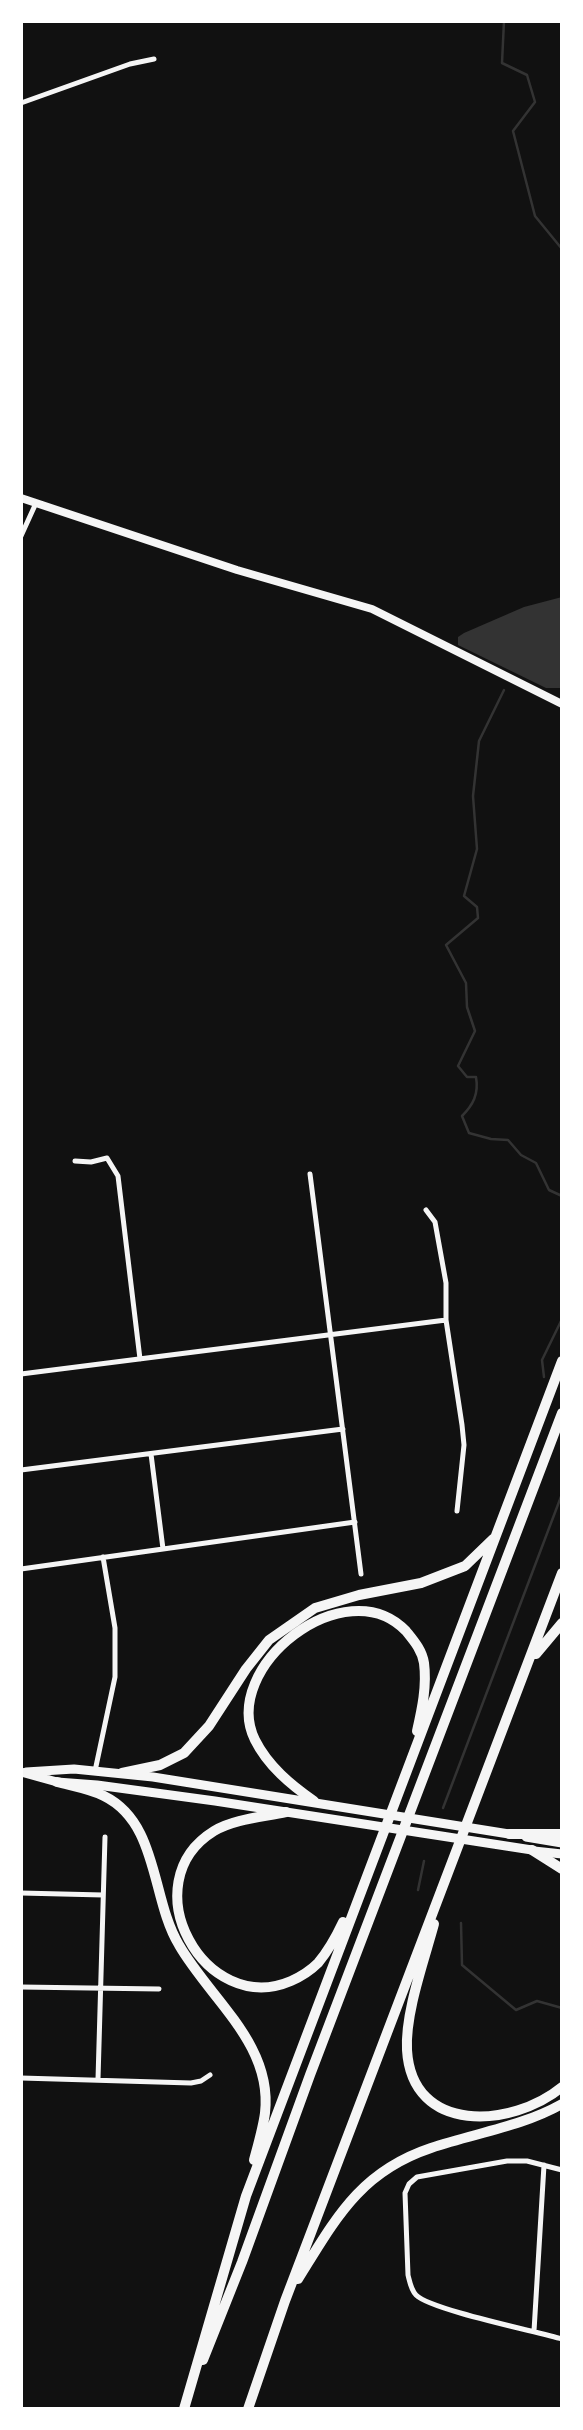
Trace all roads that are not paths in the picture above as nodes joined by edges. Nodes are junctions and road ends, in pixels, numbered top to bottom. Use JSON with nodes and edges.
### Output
{"nodes":[{"id":1,"x":153,"y":59,"type":"dead end"},
{"id":2,"x":21,"y":103,"type":"edge"},
{"id":3,"x":21,"y":498,"type":"edge"},
{"id":4,"x":36,"y":503,"type":"junction"},
{"id":5,"x":21,"y":536,"type":"edge"},
{"id":6,"x":562,"y":704,"type":"edge"},
{"id":7,"x":75,"y":1161,"type":"dead end"},
{"id":8,"x":310,"y":1174,"type":"dead end"},
{"id":9,"x":426,"y":1210,"type":"dead end"},
{"id":10,"x":446,"y":1320,"type":"junction"},
{"id":11,"x":331,"y":1334,"type":"junction"},
{"id":12,"x":140,"y":1359,"type":"junction"},
{"id":13,"x":562,"y":1361,"type":"edge"},
{"id":14,"x":21,"y":1374,"type":"edge"},
{"id":15,"x":562,"y":1413,"type":"edge"},
{"id":16,"x":343,"y":1429,"type":"junction"},
{"id":17,"x":151,"y":1454,"type":"junction"},
{"id":18,"x":21,"y":1470,"type":"edge"},
{"id":19,"x":457,"y":1511,"type":"dead end"},
{"id":20,"x":355,"y":1522,"type":"junction"},
{"id":21,"x":498,"y":1534,"type":"junction"},
{"id":22,"x":163,"y":1549,"type":"junction"},
{"id":23,"x":103,"y":1557,"type":"junction"},
{"id":24,"x":21,"y":1569,"type":"edge"},
{"id":25,"x":562,"y":1573,"type":"edge"},
{"id":26,"x":361,"y":1574,"type":"dead end"},
{"id":27,"x":562,"y":1623,"type":"edge"},
{"id":28,"x":529,"y":1662,"type":"junction"},
{"id":29,"x":412,"y":1757,"type":"junction"},
{"id":30,"x":95,"y":1771,"type":"junction"},
{"id":31,"x":122,"y":1773,"type":"junction"},
{"id":32,"x":57,"y":1782,"type":"junction"},
{"id":33,"x":314,"y":1801,"type":"junction"},
{"id":34,"x":286,"y":1812,"type":"junction"},
{"id":35,"x":509,"y":1834,"type":"junction"},
{"id":36,"x":562,"y":1834,"type":"edge"},
{"id":37,"x":105,"y":1838,"type":"dead end"},
{"id":38,"x":562,"y":1843,"type":"edge"},
{"id":39,"x":532,"y":1850,"type":"junction"},
{"id":40,"x":562,"y":1854,"type":"edge"},
{"id":41,"x":562,"y":1869,"type":"edge"},
{"id":42,"x":363,"y":1881,"type":"junction"},
{"id":43,"x":444,"y":1885,"type":"junction"},
{"id":44,"x":21,"y":1893,"type":"edge"},
{"id":45,"x":103,"y":1895,"type":"junction"},
{"id":46,"x":21,"y":1987,"type":"edge"},
{"id":47,"x":100,"y":1988,"type":"junction"},
{"id":48,"x":159,"y":1989,"type":"dead end"},
{"id":49,"x":210,"y":2074,"type":"dead end"},
{"id":50,"x":21,"y":2078,"type":"edge"},
{"id":51,"x":98,"y":2079,"type":"junction"},
{"id":52,"x":562,"y":2087,"type":"edge"},
{"id":53,"x":562,"y":2104,"type":"edge"},
{"id":54,"x":544,"y":2165,"type":"junction"},
{"id":55,"x":562,"y":2170,"type":"edge"},
{"id":56,"x":246,"y":2196,"type":"junction"},
{"id":57,"x":285,"y":2301,"type":"junction"},
{"id":58,"x":534,"y":2331,"type":"junction"},
{"id":59,"x":562,"y":2339,"type":"edge"},
{"id":60,"x":184,"y":2409,"type":"edge"},
{"id":61,"x":247,"y":2409,"type":"edge"}],
"edges":[{"from":1,"to":2,"type":"street"},
{"from":3,"to":4,"type":"main road"},
{"from":4,"to":5,"type":"street"},
{"from":4,"to":6,"type":"main road"},
{"from":7,"to":12,"type":"street"},
{"from":8,"to":11,"type":"street"},
{"from":9,"to":10,"type":"street"},
{"from":10,"to":11,"type":"street"},
{"from":10,"to":19,"type":"street"},
{"from":11,"to":12,"type":"street"},
{"from":11,"to":16,"type":"street"},
{"from":12,"to":14,"type":"street"},
{"from":13,"to":21,"type":"highway"},
{"from":15,"to":60,"type":"highway"},
{"from":16,"to":17,"type":"street"},
{"from":16,"to":20,"type":"street"},
{"from":17,"to":18,"type":"street"},
{"from":17,"to":22,"type":"street"},
{"from":20,"to":22,"type":"street"},
{"from":20,"to":26,"type":"street"},
{"from":21,"to":29,"type":"highway"},
{"from":21,"to":31,"type":"highway"},
{"from":22,"to":23,"type":"street"},
{"from":23,"to":24,"type":"street"},
{"from":23,"to":30,"type":"street"},
{"from":25,"to":28,"type":"highway"},
{"from":27,"to":28,"type":"highway"},
{"from":28,"to":43,"type":"highway"},
{"from":29,"to":33,"type":"highway"},
{"from":29,"to":42,"type":"highway"},
{"from":30,"to":31,"type":"main road"},
{"from":30,"to":32,"type":"main road"},
{"from":31,"to":33,"type":"main road"},
{"from":32,"to":34,"type":"main road"},
{"from":32,"to":56,"type":"highway"},
{"from":33,"to":35,"type":"main road"},
{"from":34,"to":39,"type":"main road"},
{"from":34,"to":42,"type":"highway"},
{"from":35,"to":36,"type":"highway"},
{"from":35,"to":38,"type":"main road"},
{"from":37,"to":45,"type":"street"},
{"from":39,"to":40,"type":"main road"},
{"from":39,"to":41,"type":"highway"},
{"from":42,"to":56,"type":"highway"},
{"from":43,"to":52,"type":"highway"},
{"from":43,"to":57,"type":"highway"},
{"from":44,"to":45,"type":"street"},
{"from":45,"to":47,"type":"street"},
{"from":46,"to":47,"type":"street"},
{"from":47,"to":48,"type":"street"},
{"from":47,"to":51,"type":"street"},
{"from":49,"to":51,"type":"street"},
{"from":50,"to":51,"type":"street"},
{"from":53,"to":57,"type":"highway"},
{"from":54,"to":55,"type":"street"},
{"from":54,"to":58,"type":"street"},
{"from":54,"to":58,"type":"street"},
{"from":56,"to":60,"type":"highway"},
{"from":57,"to":61,"type":"highway"},
{"from":58,"to":59,"type":"street"}]}
